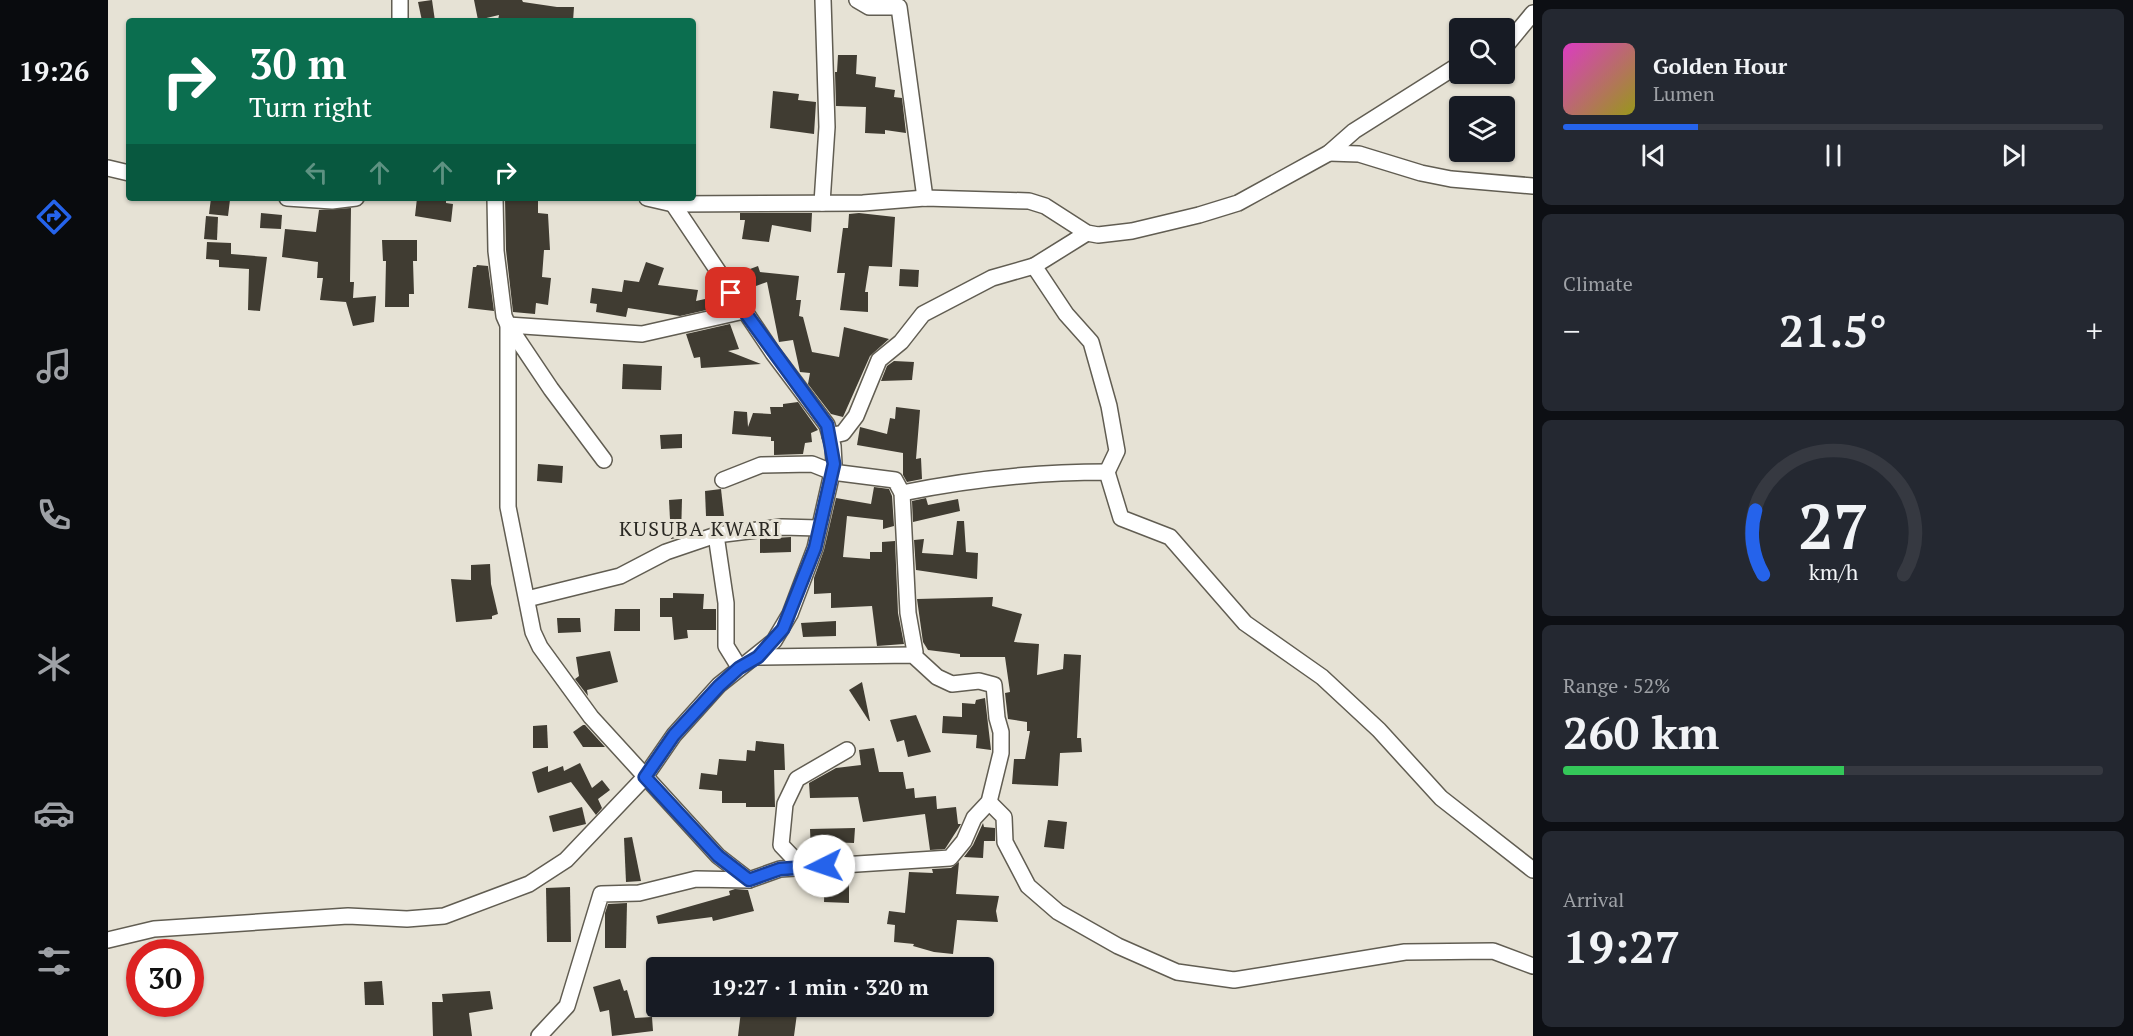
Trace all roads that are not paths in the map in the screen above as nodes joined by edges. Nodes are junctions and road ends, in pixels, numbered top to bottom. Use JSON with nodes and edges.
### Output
{"nodes":[{"id":1,"x":400,"y":0,"type":"edge"},
{"id":2,"x":823,"y":0,"type":"edge"},
{"id":3,"x":856,"y":0,"type":"edge"},
{"id":4,"x":1533,"y":13,"type":"edge"},
{"id":5,"x":400,"y":18,"type":"edge"},
{"id":6,"x":1515,"y":35,"type":"edge"},
{"id":7,"x":1449,"y":71,"type":"edge"},
{"id":8,"x":1329,"y":153,"type":"junction"},
{"id":9,"x":108,"y":168,"type":"edge"},
{"id":10,"x":126,"y":172,"type":"edge"},
{"id":11,"x":1533,"y":186,"type":"edge"},
{"id":12,"x":925,"y":198,"type":"junction"},
{"id":13,"x":495,"y":201,"type":"edge"},
{"id":14,"x":660,"y":201,"type":"edge"},
{"id":15,"x":822,"y":203,"type":"junction"},
{"id":16,"x":673,"y":204,"type":"junction"},
{"id":17,"x":1087,"y":233,"type":"junction"},
{"id":18,"x":1034,"y":266,"type":"junction"},
{"id":19,"x":744,"y":311,"type":"junction"},
{"id":20,"x":508,"y":325,"type":"junction"},
{"id":21,"x":830,"y":436,"type":"junction"},
{"id":22,"x":604,"y":460,"type":"dead end"},
{"id":23,"x":832,"y":472,"type":"junction"},
{"id":24,"x":1107,"y":472,"type":"junction"},
{"id":25,"x":723,"y":480,"type":"dead end"},
{"id":26,"x":902,"y":493,"type":"junction"},
{"id":27,"x":819,"y":528,"type":"junction"},
{"id":28,"x":716,"y":535,"type":"junction"},
{"id":29,"x":526,"y":599,"type":"junction"},
{"id":30,"x":913,"y":655,"type":"junction"},
{"id":31,"x":758,"y":657,"type":"junction"},
{"id":32,"x":739,"y":668,"type":"junction"},
{"id":33,"x":847,"y":750,"type":"dead end"},
{"id":34,"x":645,"y":777,"type":"junction"},
{"id":35,"x":989,"y":802,"type":"junction"},
{"id":36,"x":802,"y":867,"type":"junction"},
{"id":37,"x":1533,"y":870,"type":"edge"},
{"id":38,"x":749,"y":880,"type":"junction"},
{"id":39,"x":108,"y":940,"type":"edge"},
{"id":40,"x":1533,"y":966,"type":"edge"},
{"id":41,"x":539,"y":1036,"type":"edge"}],
"edges":[{"from":1,"to":5,"type":"street"},
{"from":2,"to":15,"type":"street"},
{"from":3,"to":12,"type":"street"},
{"from":4,"to":6,"type":"street"},
{"from":7,"to":8,"type":"street"},
{"from":8,"to":11,"type":"street"},
{"from":8,"to":17,"type":"street"},
{"from":9,"to":10,"type":"street"},
{"from":12,"to":15,"type":"street"},
{"from":12,"to":17,"type":"street"},
{"from":13,"to":20,"type":"street"},
{"from":14,"to":16,"type":"street"},
{"from":15,"to":16,"type":"street"},
{"from":16,"to":19,"type":"street"},
{"from":17,"to":18,"type":"street"},
{"from":18,"to":21,"type":"street"},
{"from":18,"to":24,"type":"street"},
{"from":19,"to":20,"type":"street"},
{"from":19,"to":21,"type":"street"},
{"from":20,"to":22,"type":"street"},
{"from":20,"to":29,"type":"street"},
{"from":21,"to":23,"type":"street"},
{"from":23,"to":25,"type":"street"},
{"from":23,"to":26,"type":"street"},
{"from":23,"to":27,"type":"street"},
{"from":24,"to":26,"type":"street"},
{"from":24,"to":37,"type":"street"},
{"from":26,"to":30,"type":"street"},
{"from":27,"to":28,"type":"street"},
{"from":27,"to":31,"type":"street"},
{"from":28,"to":29,"type":"street"},
{"from":28,"to":32,"type":"street"},
{"from":29,"to":34,"type":"street"},
{"from":30,"to":31,"type":"street"},
{"from":30,"to":35,"type":"street"},
{"from":31,"to":32,"type":"street"},
{"from":32,"to":34,"type":"street"},
{"from":33,"to":36,"type":"street"},
{"from":34,"to":38,"type":"street"},
{"from":34,"to":39,"type":"street"},
{"from":35,"to":36,"type":"street"},
{"from":35,"to":40,"type":"street"},
{"from":36,"to":38,"type":"street"},
{"from":38,"to":41,"type":"street"}]}
